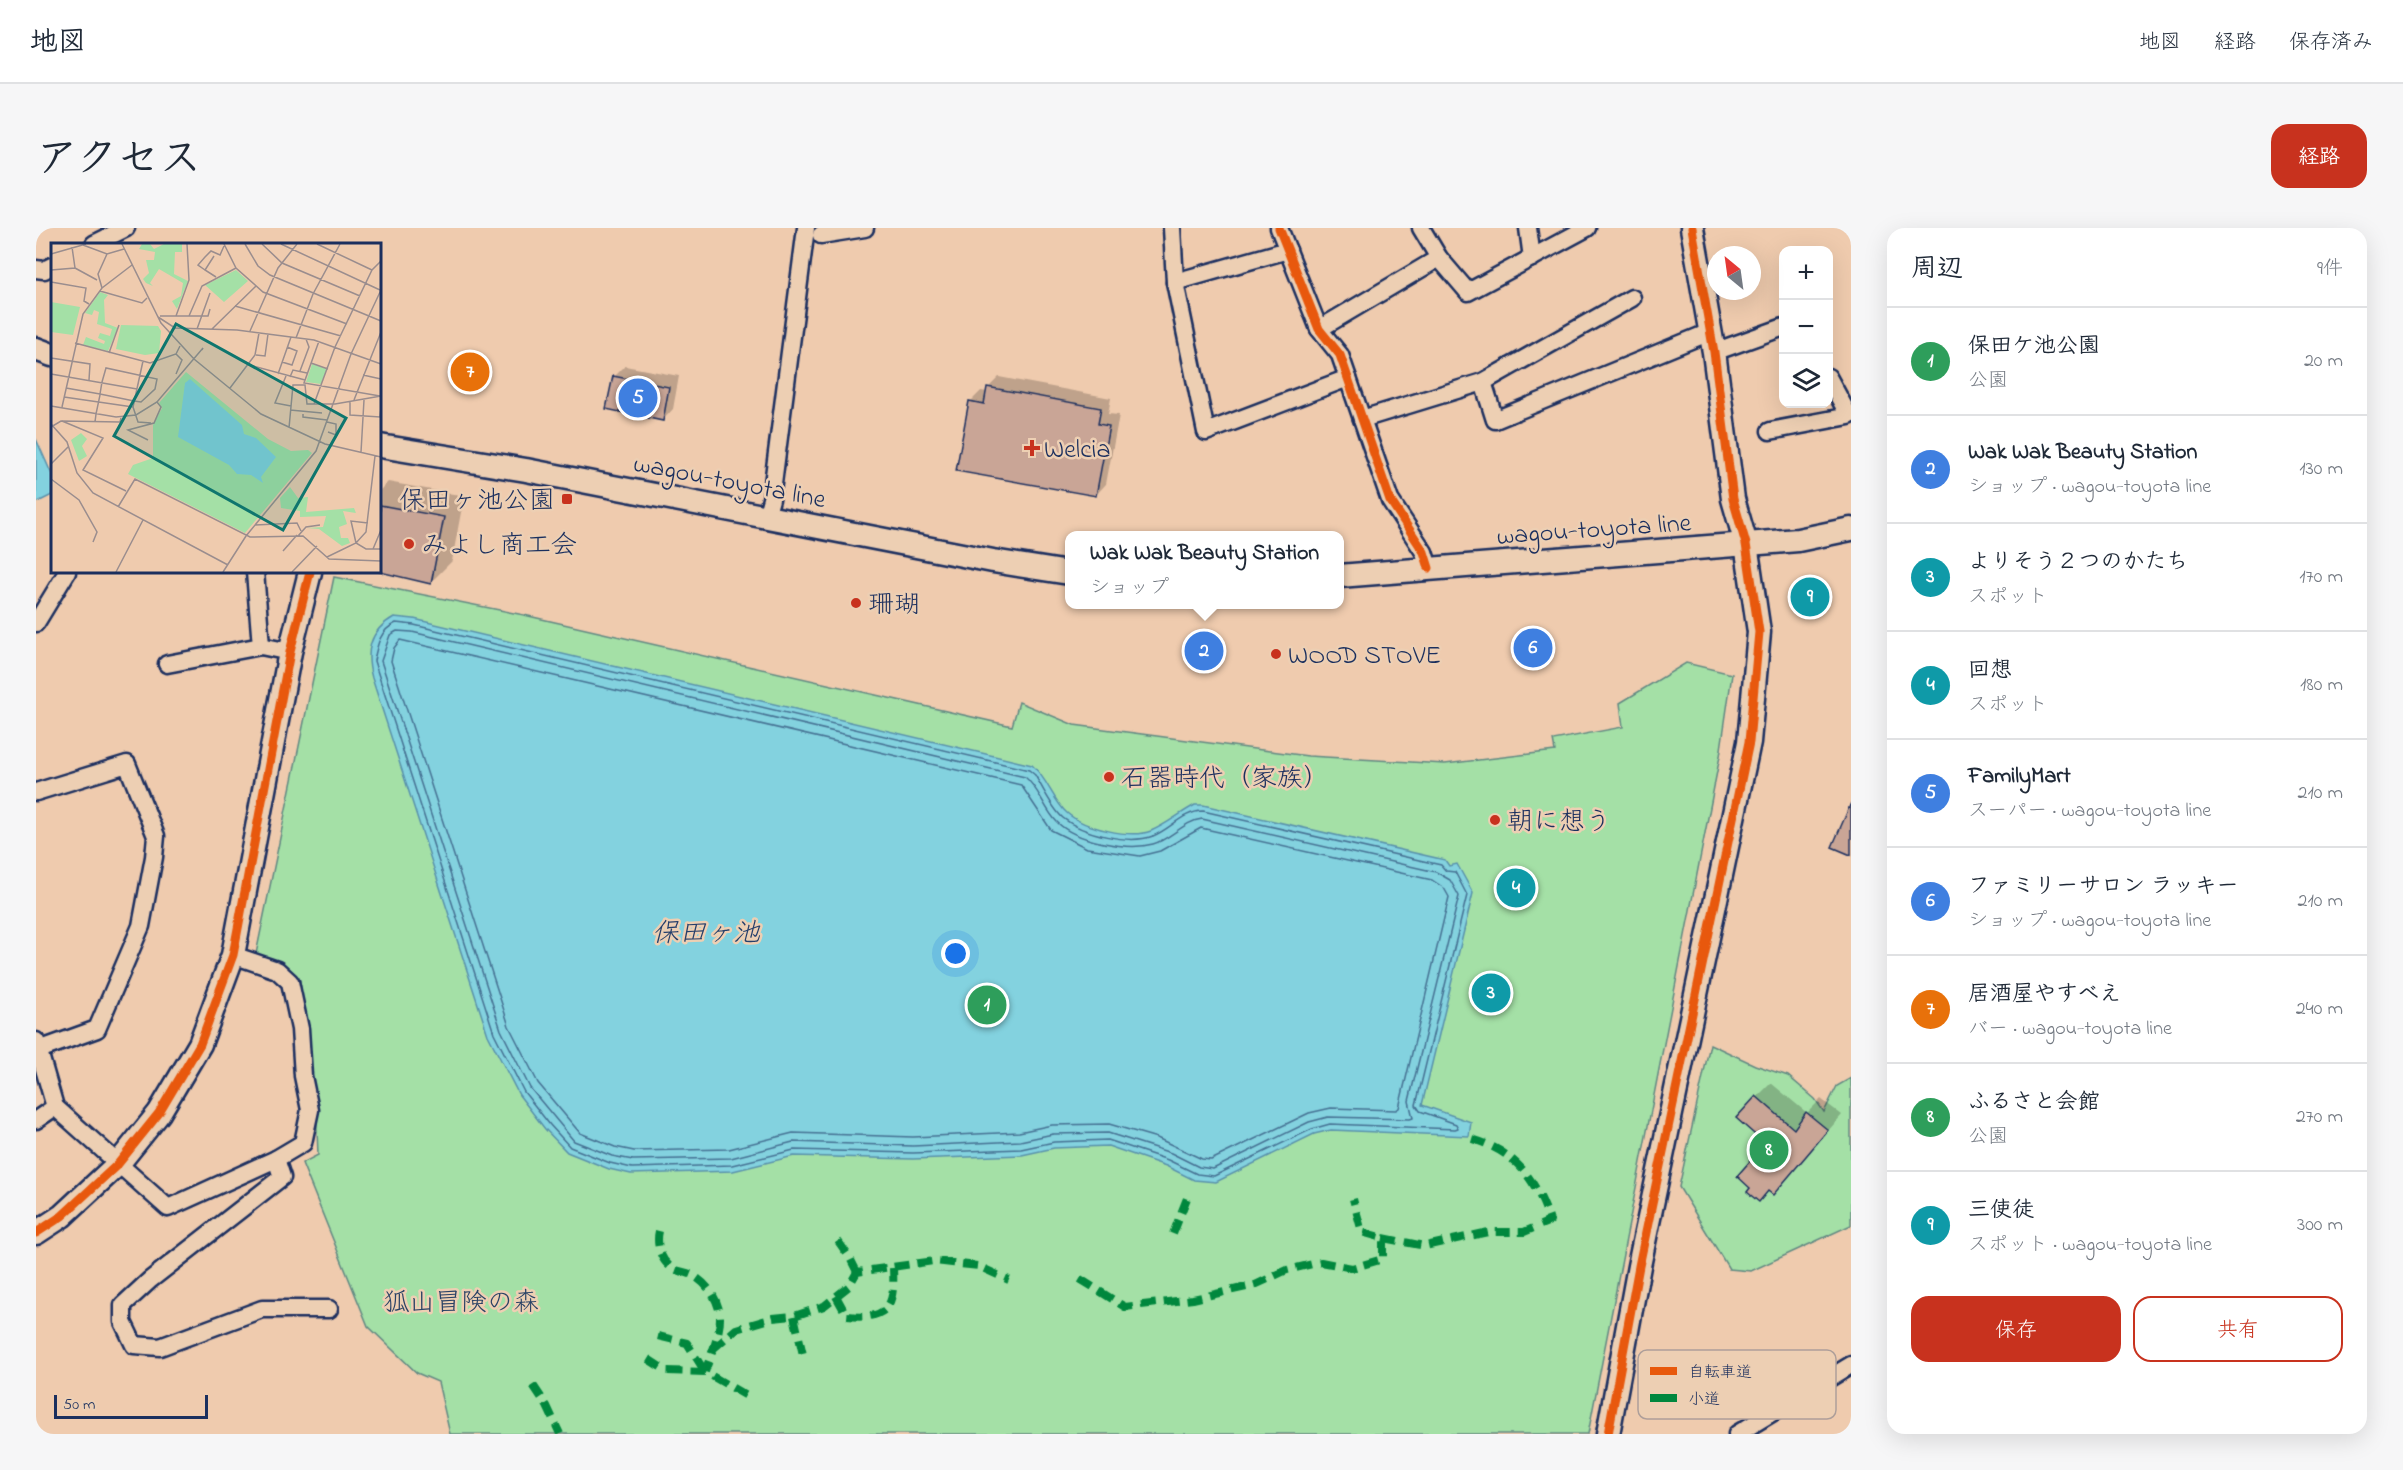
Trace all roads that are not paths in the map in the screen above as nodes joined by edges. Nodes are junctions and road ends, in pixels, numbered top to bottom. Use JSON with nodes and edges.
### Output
{"nodes":[{"id":1,"x":126,"y":228,"type":"edge"},
{"id":2,"x":865,"y":228,"type":"edge"},
{"id":3,"x":1172,"y":228,"type":"edge"},
{"id":4,"x":1279,"y":228,"type":"edge"},
{"id":5,"x":1421,"y":228,"type":"edge"},
{"id":6,"x":1528,"y":228,"type":"edge"},
{"id":7,"x":1587,"y":228,"type":"edge"},
{"id":8,"x":1692,"y":228,"type":"edge"},
{"id":9,"x":814,"y":232,"type":"edge"},
{"id":10,"x":96,"y":243,"type":"edge"},
{"id":11,"x":1288,"y":250,"type":"junction"},
{"id":12,"x":1439,"y":258,"type":"junction"},
{"id":13,"x":1532,"y":258,"type":"junction"},
{"id":14,"x":51,"y":266,"type":"edge"},
{"id":15,"x":36,"y":270,"type":"edge"},
{"id":16,"x":1175,"y":282,"type":"junction"},
{"id":17,"x":1632,"y":298,"type":"dead end"},
{"id":18,"x":1779,"y":328,"type":"edge"},
{"id":19,"x":1319,"y":329,"type":"junction"},
{"id":20,"x":1712,"y":342,"type":"junction"},
{"id":21,"x":36,"y":349,"type":"edge"},
{"id":22,"x":51,"y":355,"type":"edge"},
{"id":23,"x":1348,"y":378,"type":"junction"},
{"id":24,"x":1483,"y":382,"type":"junction"},
{"id":25,"x":1833,"y":386,"type":"edge"},
{"id":26,"x":1362,"y":418,"type":"junction"},
{"id":27,"x":1770,"y":431,"type":"dead end"},
{"id":28,"x":381,"y":447,"type":"edge"},
{"id":29,"x":766,"y":517,"type":"junction"},
{"id":30,"x":1851,"y":530,"type":"edge"},
{"id":31,"x":1746,"y":544,"type":"junction"},
{"id":32,"x":1429,"y":568,"type":"junction"},
{"id":33,"x":1065,"y":572,"type":"edge"},
{"id":34,"x":66,"y":573,"type":"edge"},
{"id":35,"x":255,"y":573,"type":"edge"},
{"id":36,"x":310,"y":573,"type":"edge"},
{"id":37,"x":1344,"y":576,"type":"edge"},
{"id":38,"x":36,"y":623,"type":"edge"},
{"id":39,"x":261,"y":646,"type":"junction"},
{"id":40,"x":290,"y":652,"type":"junction"},
{"id":41,"x":167,"y":664,"type":"dead end"},
{"id":42,"x":36,"y":792,"type":"edge"},
{"id":43,"x":233,"y":955,"type":"junction"},
{"id":44,"x":37,"y":1047,"type":"edge"},
{"id":45,"x":55,"y":1107,"type":"junction"},
{"id":46,"x":36,"y":1120,"type":"edge"},
{"id":47,"x":276,"y":1159,"type":"junction"},
{"id":48,"x":118,"y":1164,"type":"junction"},
{"id":49,"x":36,"y":1233,"type":"edge"},
{"id":50,"x":330,"y":1309,"type":"dead end"},
{"id":51,"x":1851,"y":1365,"type":"edge"},
{"id":52,"x":1836,"y":1374,"type":"edge"},
{"id":53,"x":1762,"y":1419,"type":"edge"},
{"id":54,"x":1608,"y":1434,"type":"edge"},
{"id":55,"x":1737,"y":1434,"type":"edge"}],
"edges":[{"from":1,"to":10,"type":"street"},
{"from":2,"to":9,"type":"street"},
{"from":3,"to":16,"type":"street"},
{"from":4,"to":11,"type":"street"},
{"from":5,"to":12,"type":"street"},
{"from":6,"to":13,"type":"street"},
{"from":7,"to":13,"type":"street"},
{"from":8,"to":20,"type":"street"},
{"from":9,"to":29,"type":"street"},
{"from":11,"to":16,"type":"street"},
{"from":11,"to":19,"type":"street"},
{"from":12,"to":13,"type":"street"},
{"from":12,"to":19,"type":"street"},
{"from":14,"to":15,"type":"street"},
{"from":16,"to":23,"type":"street"},
{"from":17,"to":24,"type":"street"},
{"from":18,"to":20,"type":"street"},
{"from":19,"to":23,"type":"street"},
{"from":20,"to":24,"type":"street"},
{"from":20,"to":31,"type":"street"},
{"from":21,"to":22,"type":"street"},
{"from":23,"to":26,"type":"street"},
{"from":24,"to":26,"type":"street"},
{"from":25,"to":27,"type":"street"},
{"from":26,"to":32,"type":"street"},
{"from":28,"to":29,"type":"street","name":"wagou-toyota line"},
{"from":29,"to":33,"type":"street","name":"wagou-toyota line"},
{"from":30,"to":31,"type":"street","name":"wagou-toyota line"},
{"from":31,"to":32,"type":"street","name":"wagou-toyota line"},
{"from":31,"to":54,"type":"street"},
{"from":32,"to":37,"type":"street","name":"wagou-toyota line"},
{"from":34,"to":38,"type":"street"},
{"from":35,"to":39,"type":"street"},
{"from":36,"to":40,"type":"street"},
{"from":39,"to":40,"type":"street"},
{"from":39,"to":41,"type":"street"},
{"from":40,"to":43,"type":"street"},
{"from":42,"to":44,"type":"street"},
{"from":43,"to":47,"type":"street"},
{"from":43,"to":48,"type":"street"},
{"from":44,"to":45,"type":"street"},
{"from":45,"to":46,"type":"street"},
{"from":45,"to":48,"type":"street"},
{"from":47,"to":48,"type":"street"},
{"from":47,"to":50,"type":"street"},
{"from":48,"to":49,"type":"street"},
{"from":51,"to":52,"type":"street"},
{"from":53,"to":55,"type":"street"}]}
